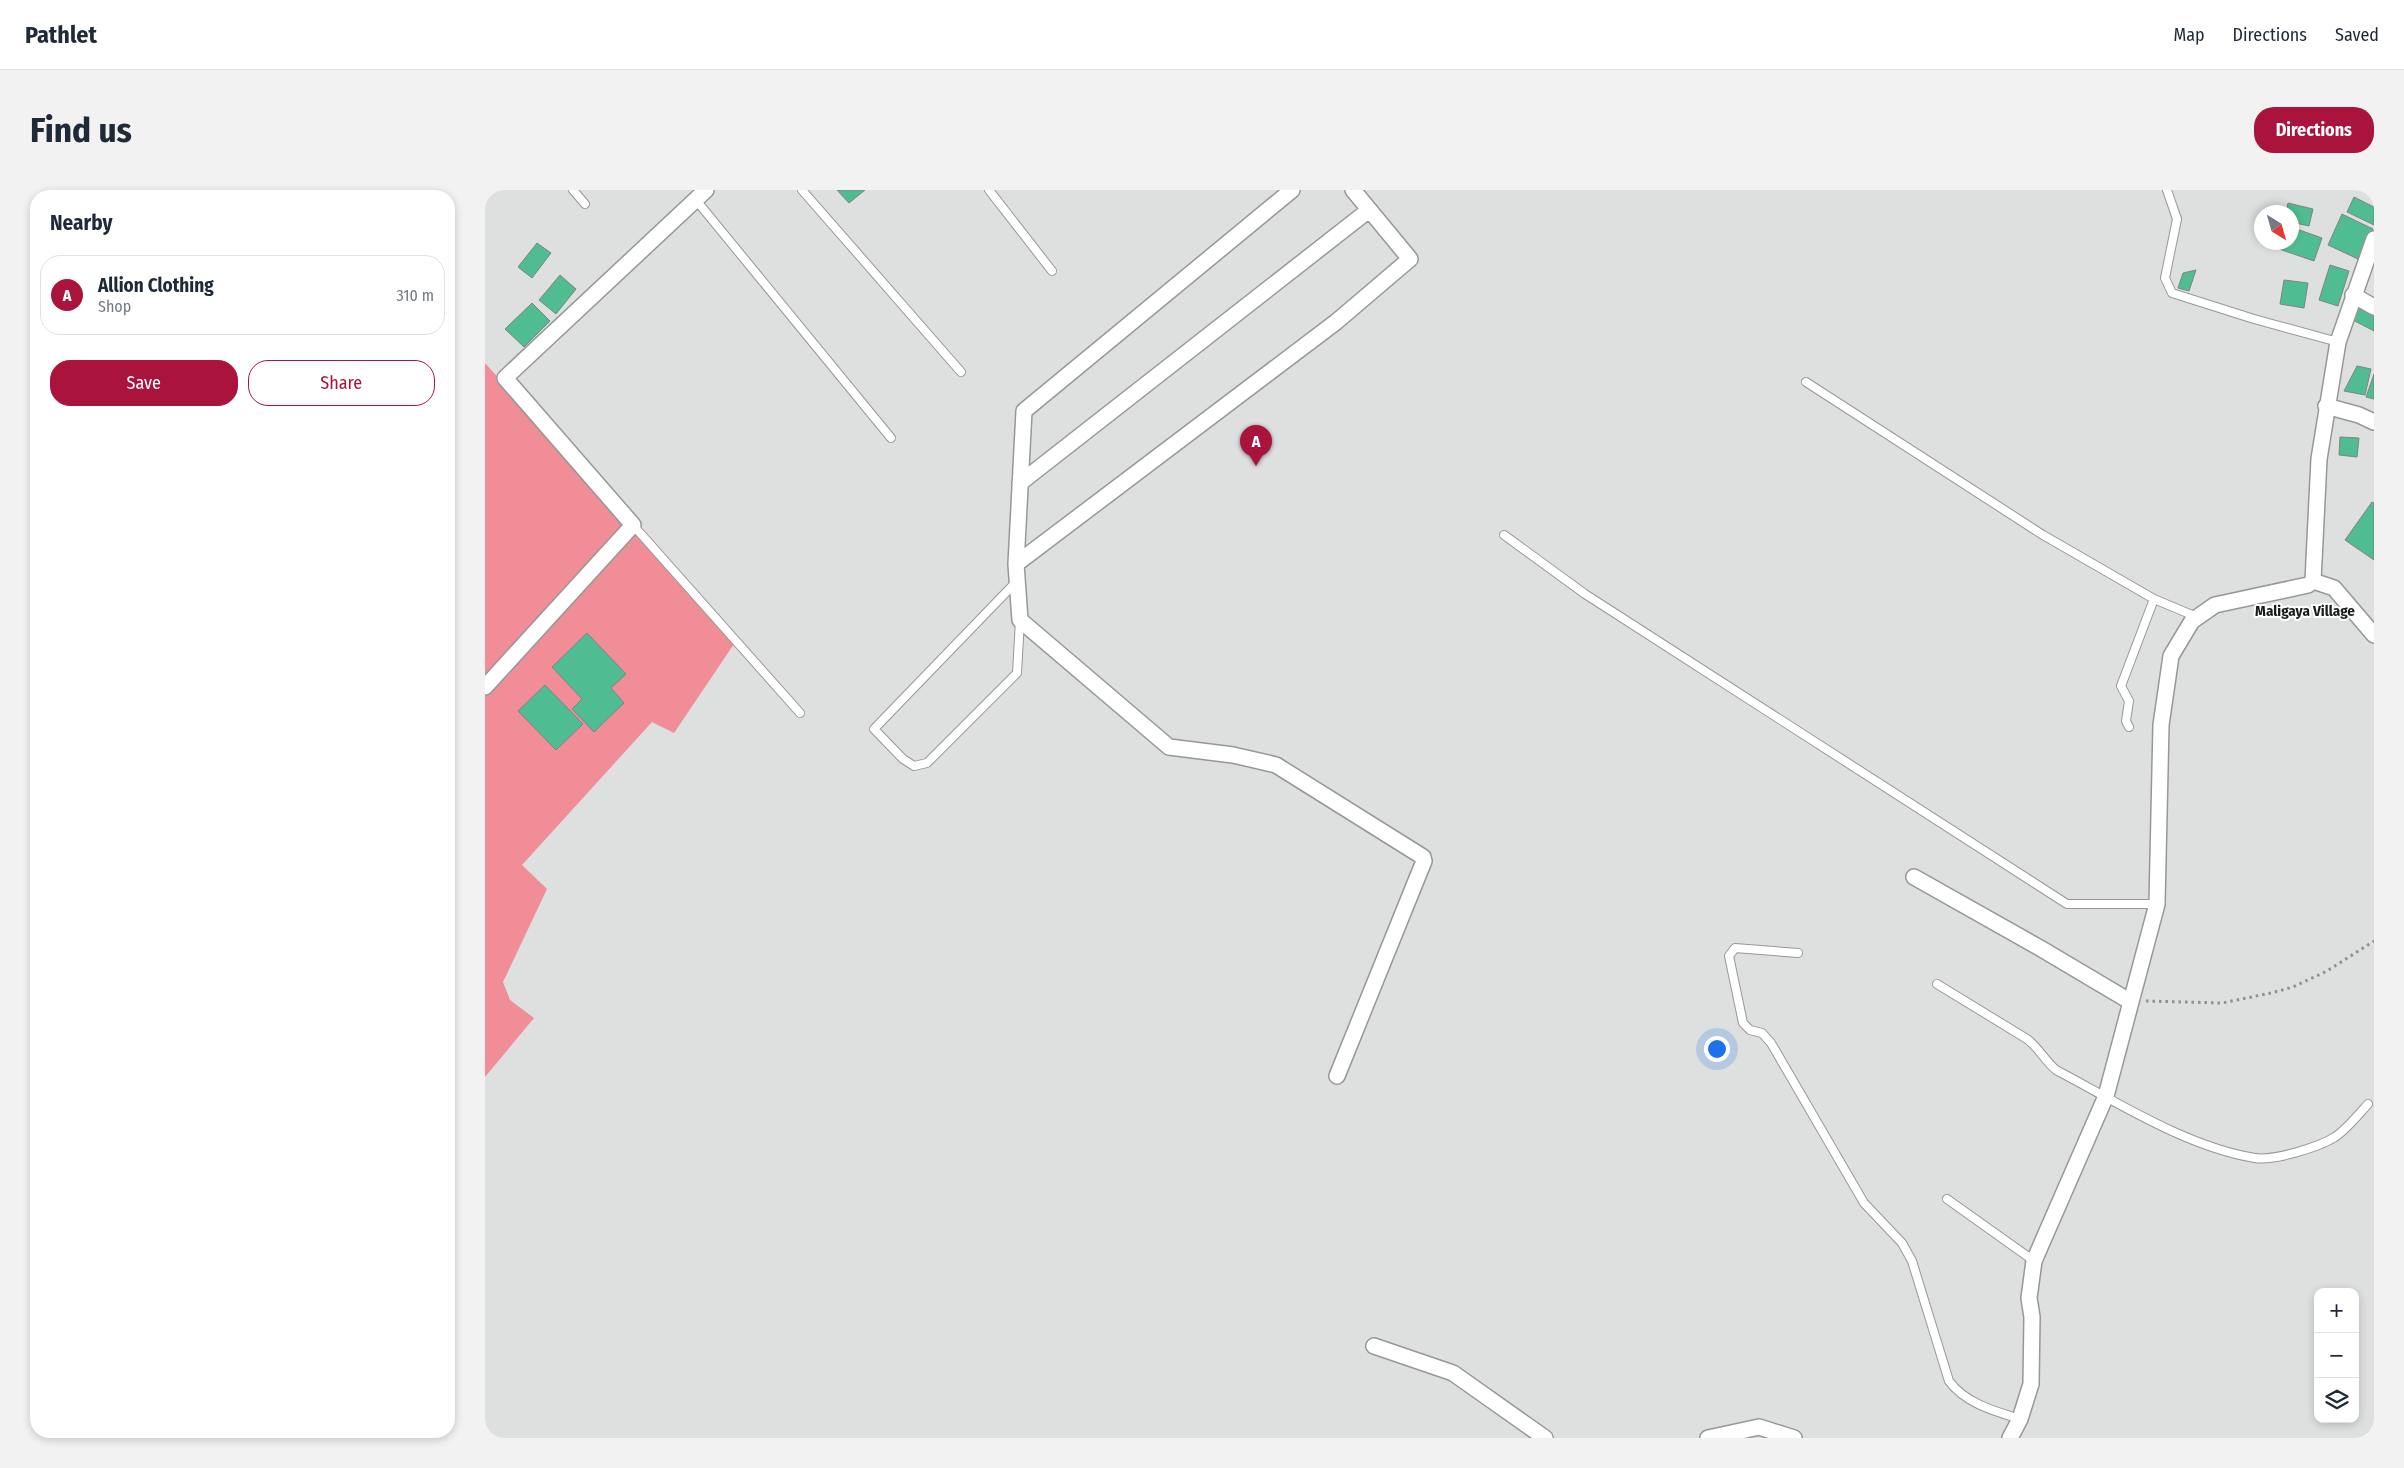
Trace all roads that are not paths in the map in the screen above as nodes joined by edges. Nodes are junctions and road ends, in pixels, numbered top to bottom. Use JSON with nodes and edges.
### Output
{"nodes":[{"id":1,"x":573,"y":190,"type":"edge"},
{"id":2,"x":802,"y":190,"type":"edge"},
{"id":3,"x":989,"y":190,"type":"edge"},
{"id":4,"x":1292,"y":190,"type":"edge"},
{"id":5,"x":1353,"y":190,"type":"edge"},
{"id":6,"x":2167,"y":190,"type":"edge"},
{"id":7,"x":701,"y":195,"type":"edge"},
{"id":8,"x":585,"y":204,"type":"dead end"},
{"id":9,"x":1369,"y":210,"type":"junction"},
{"id":10,"x":2374,"y":238,"type":"edge"},
{"id":11,"x":1052,"y":271,"type":"dead end"},
{"id":12,"x":2353,"y":295,"type":"junction"},
{"id":13,"x":2374,"y":307,"type":"edge"},
{"id":14,"x":2338,"y":342,"type":"junction"},
{"id":15,"x":961,"y":372,"type":"dead end"},
{"id":16,"x":1806,"y":382,"type":"dead end"},
{"id":17,"x":2327,"y":406,"type":"junction"},
{"id":18,"x":2374,"y":422,"type":"edge"},
{"id":19,"x":891,"y":438,"type":"dead end"},
{"id":20,"x":1020,"y":483,"type":"junction"},
{"id":21,"x":633,"y":525,"type":"junction"},
{"id":22,"x":1504,"y":535,"type":"dead end"},
{"id":23,"x":1016,"y":564,"type":"junction"},
{"id":24,"x":1017,"y":580,"type":"junction"},
{"id":25,"x":2313,"y":581,"type":"junction"},
{"id":26,"x":2154,"y":599,"type":"junction"},
{"id":27,"x":2197,"y":617,"type":"junction"},
{"id":28,"x":1020,"y":620,"type":"junction"},
{"id":29,"x":2374,"y":635,"type":"edge"},
{"id":30,"x":485,"y":687,"type":"edge"},
{"id":31,"x":800,"y":713,"type":"dead end"},
{"id":32,"x":2129,"y":727,"type":"dead end"},
{"id":33,"x":1914,"y":877,"type":"dead end"},
{"id":34,"x":2157,"y":904,"type":"junction"},
{"id":35,"x":1798,"y":953,"type":"dead end"},
{"id":36,"x":1937,"y":984,"type":"dead end"},
{"id":37,"x":2131,"y":1002,"type":"junction"},
{"id":38,"x":1337,"y":1076,"type":"dead end"},
{"id":39,"x":2106,"y":1096,"type":"junction"},
{"id":40,"x":2368,"y":1104,"type":"dead end"},
{"id":41,"x":1947,"y":1199,"type":"dead end"},
{"id":42,"x":2034,"y":1261,"type":"junction"},
{"id":43,"x":1374,"y":1346,"type":"dead end"},
{"id":44,"x":2020,"y":1419,"type":"junction"},
{"id":45,"x":1545,"y":1438,"type":"edge"},
{"id":46,"x":1708,"y":1438,"type":"edge"},
{"id":47,"x":1794,"y":1438,"type":"edge"},
{"id":48,"x":2010,"y":1438,"type":"edge"}],
"edges":[{"from":1,"to":8,"type":"lane"},
{"from":2,"to":15,"type":"lane"},
{"from":3,"to":11,"type":"lane"},
{"from":4,"to":20,"type":"street"},
{"from":5,"to":9,"type":"street"},
{"from":6,"to":14,"type":"lane"},
{"from":7,"to":19,"type":"lane"},
{"from":7,"to":21,"type":"street"},
{"from":9,"to":20,"type":"street"},
{"from":9,"to":23,"type":"street"},
{"from":10,"to":12,"type":"street"},
{"from":12,"to":13,"type":"street"},
{"from":12,"to":14,"type":"street"},
{"from":14,"to":17,"type":"street"},
{"from":16,"to":26,"type":"lane"},
{"from":17,"to":18,"type":"street"},
{"from":17,"to":25,"type":"street"},
{"from":20,"to":23,"type":"street"},
{"from":21,"to":30,"type":"street"},
{"from":21,"to":31,"type":"lane"},
{"from":22,"to":34,"type":"lane"},
{"from":23,"to":24,"type":"street"},
{"from":24,"to":28,"type":"street"},
{"from":24,"to":28,"type":"lane"},
{"from":25,"to":27,"type":"street"},
{"from":25,"to":29,"type":"street"},
{"from":26,"to":27,"type":"lane"},
{"from":26,"to":32,"type":"lane"},
{"from":27,"to":34,"type":"street"},
{"from":28,"to":38,"type":"street"},
{"from":33,"to":37,"type":"street"},
{"from":34,"to":37,"type":"street"},
{"from":35,"to":44,"type":"lane"},
{"from":36,"to":39,"type":"lane"},
{"from":37,"to":39,"type":"street"},
{"from":39,"to":40,"type":"lane"},
{"from":39,"to":42,"type":"street"},
{"from":41,"to":42,"type":"lane"},
{"from":42,"to":44,"type":"street"},
{"from":43,"to":45,"type":"street"},
{"from":44,"to":48,"type":"street"},
{"from":46,"to":47,"type":"street"}]}
